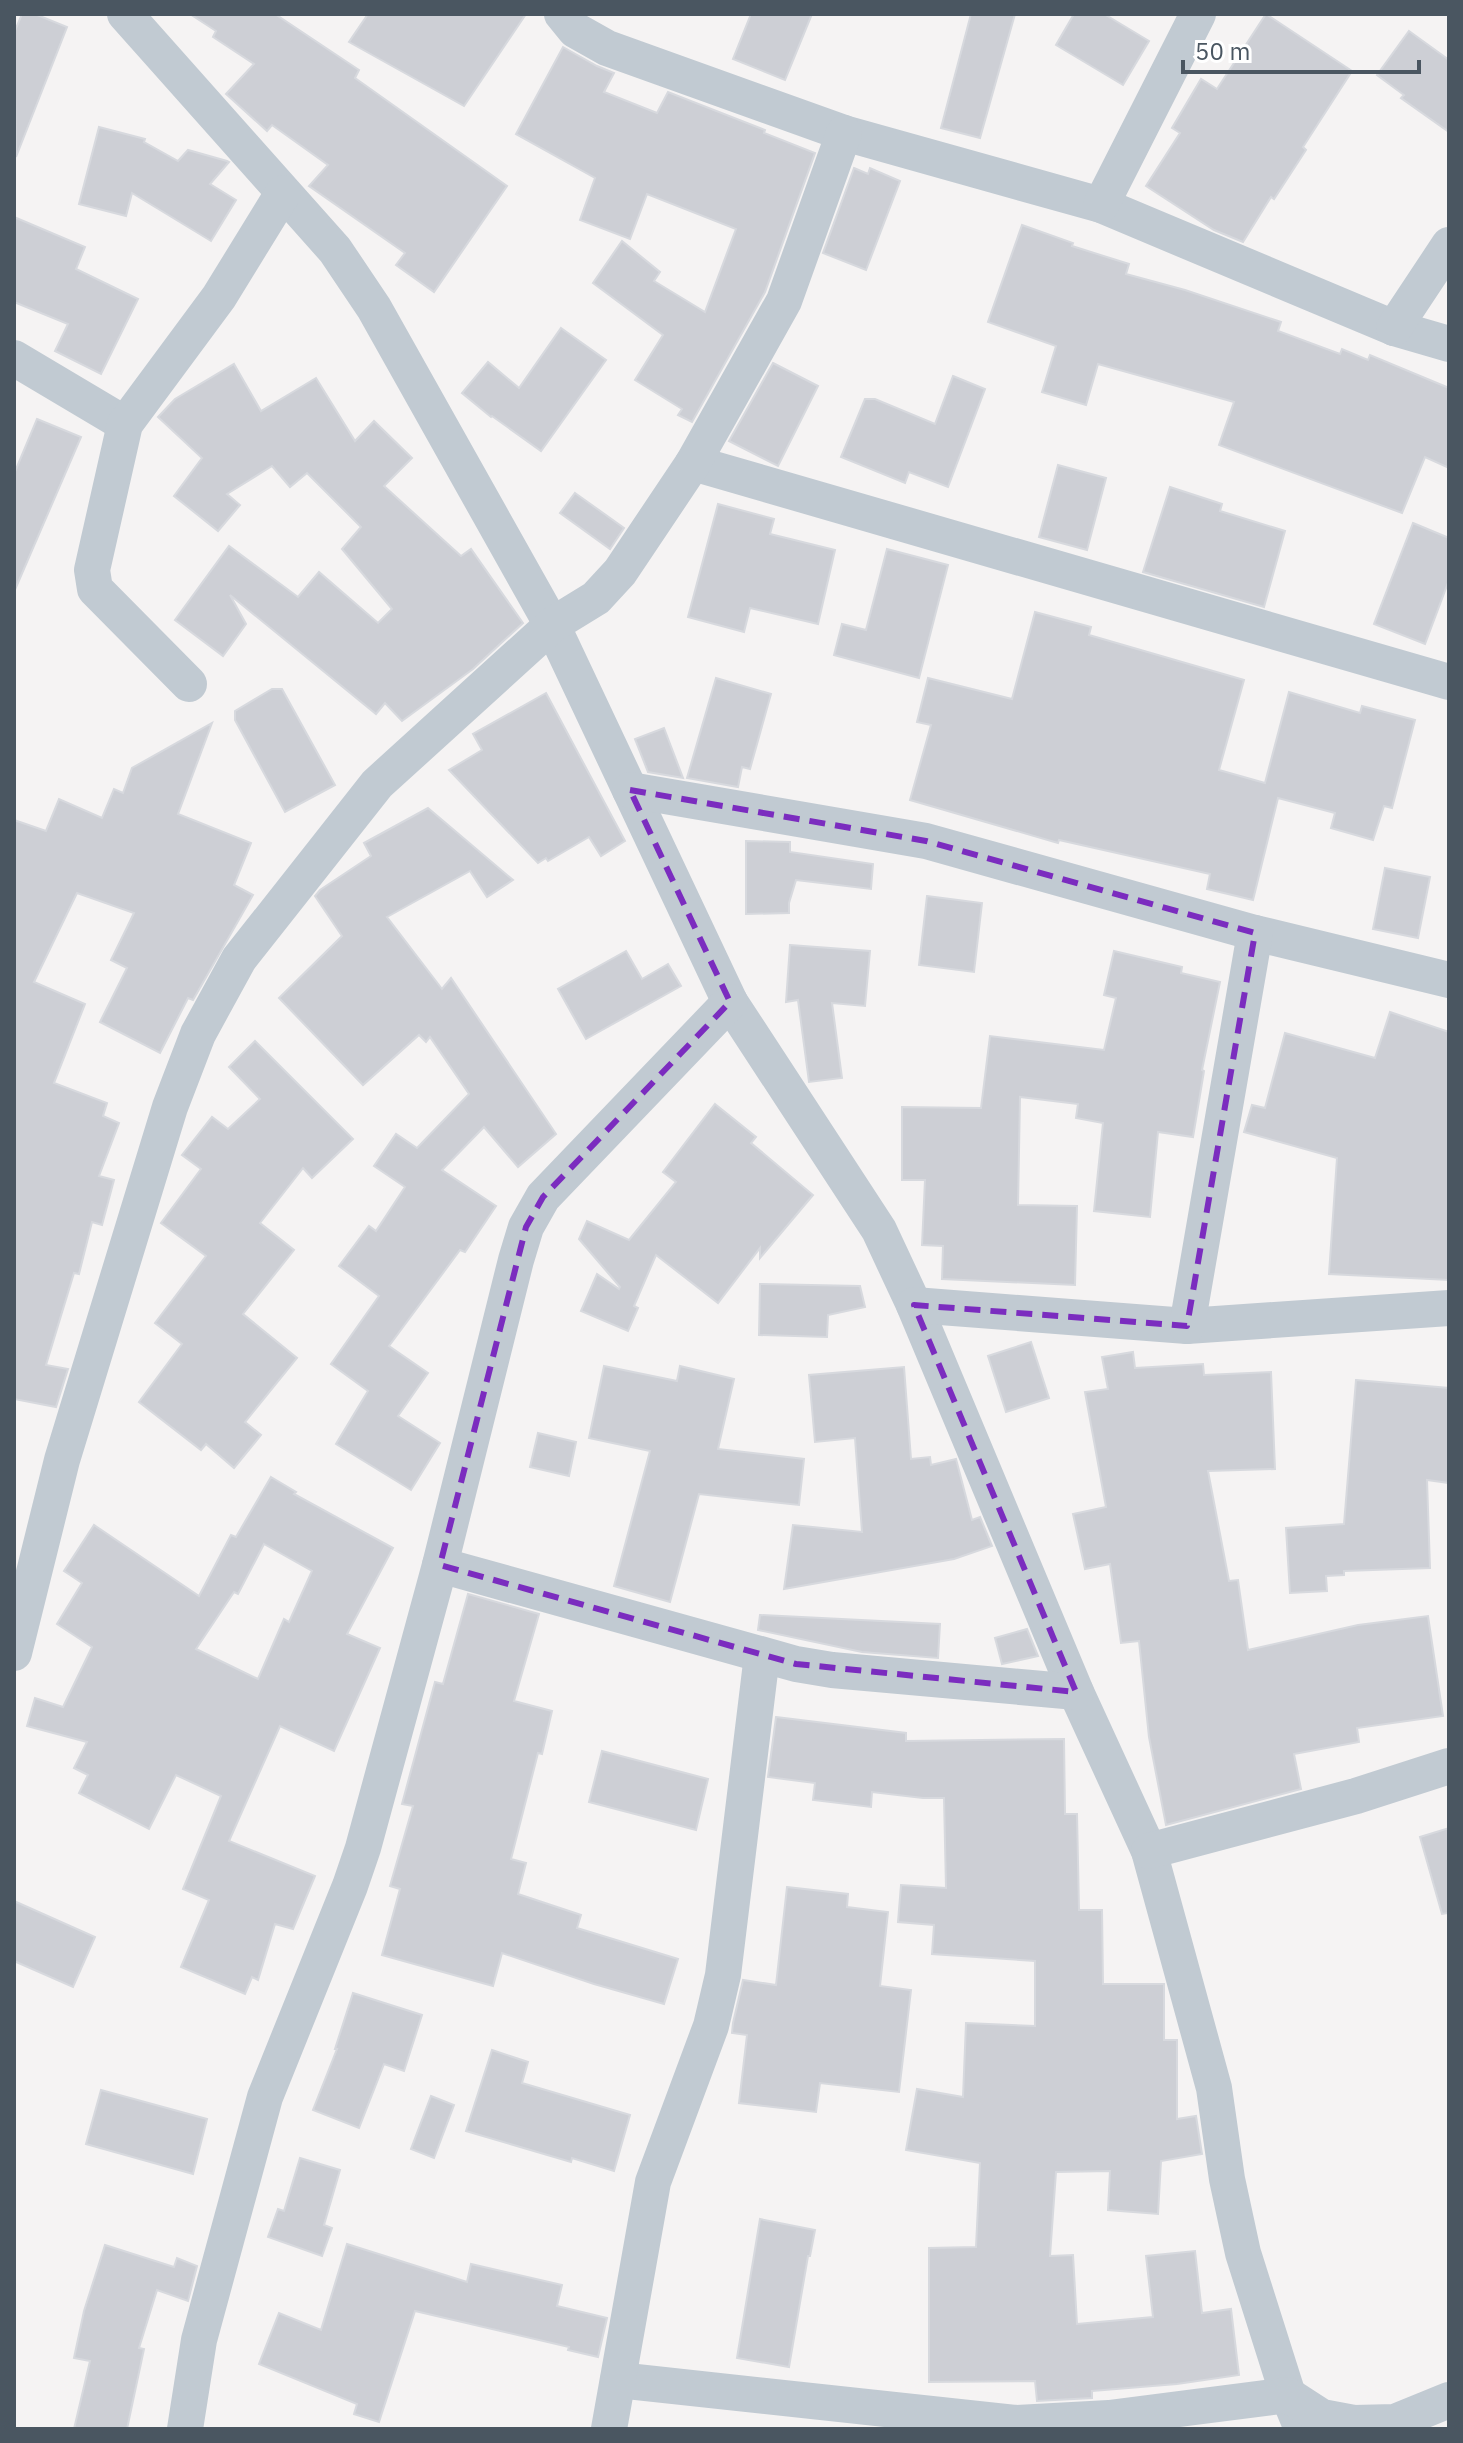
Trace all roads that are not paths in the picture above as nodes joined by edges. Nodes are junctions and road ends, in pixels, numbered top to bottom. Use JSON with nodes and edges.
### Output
{"nodes":[{"id":1,"x":125,"y":14,"type":"edge"},
{"id":2,"x":562,"y":14,"type":"edge"},
{"id":3,"x":1198,"y":14,"type":"edge"},
{"id":4,"x":844,"y":133,"type":"junction"},
{"id":5,"x":283,"y":193,"type":"junction"},
{"id":6,"x":1101,"y":205,"type":"junction"},
{"id":7,"x":1449,"y":245,"type":"edge"},
{"id":8,"x":1394,"y":328,"type":"junction"},
{"id":9,"x":1449,"y":344,"type":"edge"},
{"id":10,"x":14,"y":358,"type":"edge"},
{"id":11,"x":125,"y":424,"type":"junction"},
{"id":12,"x":693,"y":463,"type":"junction"},
{"id":13,"x":552,"y":625,"type":"junction"},
{"id":14,"x":1449,"y":682,"type":"edge"},
{"id":15,"x":189,"y":684,"type":"dead end"},
{"id":16,"x":630,"y":790,"type":"junction"},
{"id":17,"x":1255,"y":933,"type":"junction"},
{"id":18,"x":1449,"y":980,"type":"edge"},
{"id":19,"x":730,"y":1002,"type":"junction"},
{"id":20,"x":914,"y":1305,"type":"junction"},
{"id":21,"x":1449,"y":1308,"type":"edge"},
{"id":22,"x":1187,"y":1326,"type":"junction"},
{"id":23,"x":440,"y":1565,"type":"junction"},
{"id":24,"x":14,"y":1653,"type":"edge"},
{"id":25,"x":762,"y":1655,"type":"junction"},
{"id":26,"x":1076,"y":1692,"type":"junction"},
{"id":27,"x":1449,"y":1766,"type":"edge"},
{"id":28,"x":1149,"y":1851,"type":"junction"},
{"id":29,"x":618,"y":2380,"type":"junction"},
{"id":30,"x":1288,"y":2395,"type":"junction"},
{"id":31,"x":1449,"y":2400,"type":"edge"},
{"id":32,"x":195,"y":2423,"type":"edge"},
{"id":33,"x":609,"y":2429,"type":"edge"},
{"id":34,"x":1302,"y":2429,"type":"edge"}],
"edges":[{"from":1,"to":5,"type":"street"},
{"from":2,"to":4,"type":"street"},
{"from":3,"to":6,"type":"street"},
{"from":4,"to":6,"type":"street"},
{"from":4,"to":12,"type":"street"},
{"from":5,"to":11,"type":"street"},
{"from":5,"to":13,"type":"street"},
{"from":6,"to":8,"type":"street"},
{"from":7,"to":8,"type":"street"},
{"from":8,"to":9,"type":"street"},
{"from":10,"to":11,"type":"street"},
{"from":11,"to":15,"type":"street"},
{"from":12,"to":13,"type":"street"},
{"from":12,"to":14,"type":"street"},
{"from":13,"to":16,"type":"street"},
{"from":13,"to":24,"type":"street"},
{"from":16,"to":17,"type":"street"},
{"from":16,"to":19,"type":"street"},
{"from":17,"to":18,"type":"street"},
{"from":17,"to":22,"type":"street"},
{"from":19,"to":20,"type":"street"},
{"from":19,"to":23,"type":"street"},
{"from":20,"to":22,"type":"street"},
{"from":20,"to":26,"type":"street"},
{"from":21,"to":22,"type":"street"},
{"from":23,"to":25,"type":"street"},
{"from":23,"to":32,"type":"street"},
{"from":25,"to":26,"type":"street"},
{"from":25,"to":29,"type":"street"},
{"from":26,"to":28,"type":"street"},
{"from":27,"to":28,"type":"street"},
{"from":28,"to":30,"type":"street"},
{"from":29,"to":30,"type":"street"},
{"from":29,"to":33,"type":"street"},
{"from":30,"to":31,"type":"street"},
{"from":30,"to":34,"type":"street"}]}
